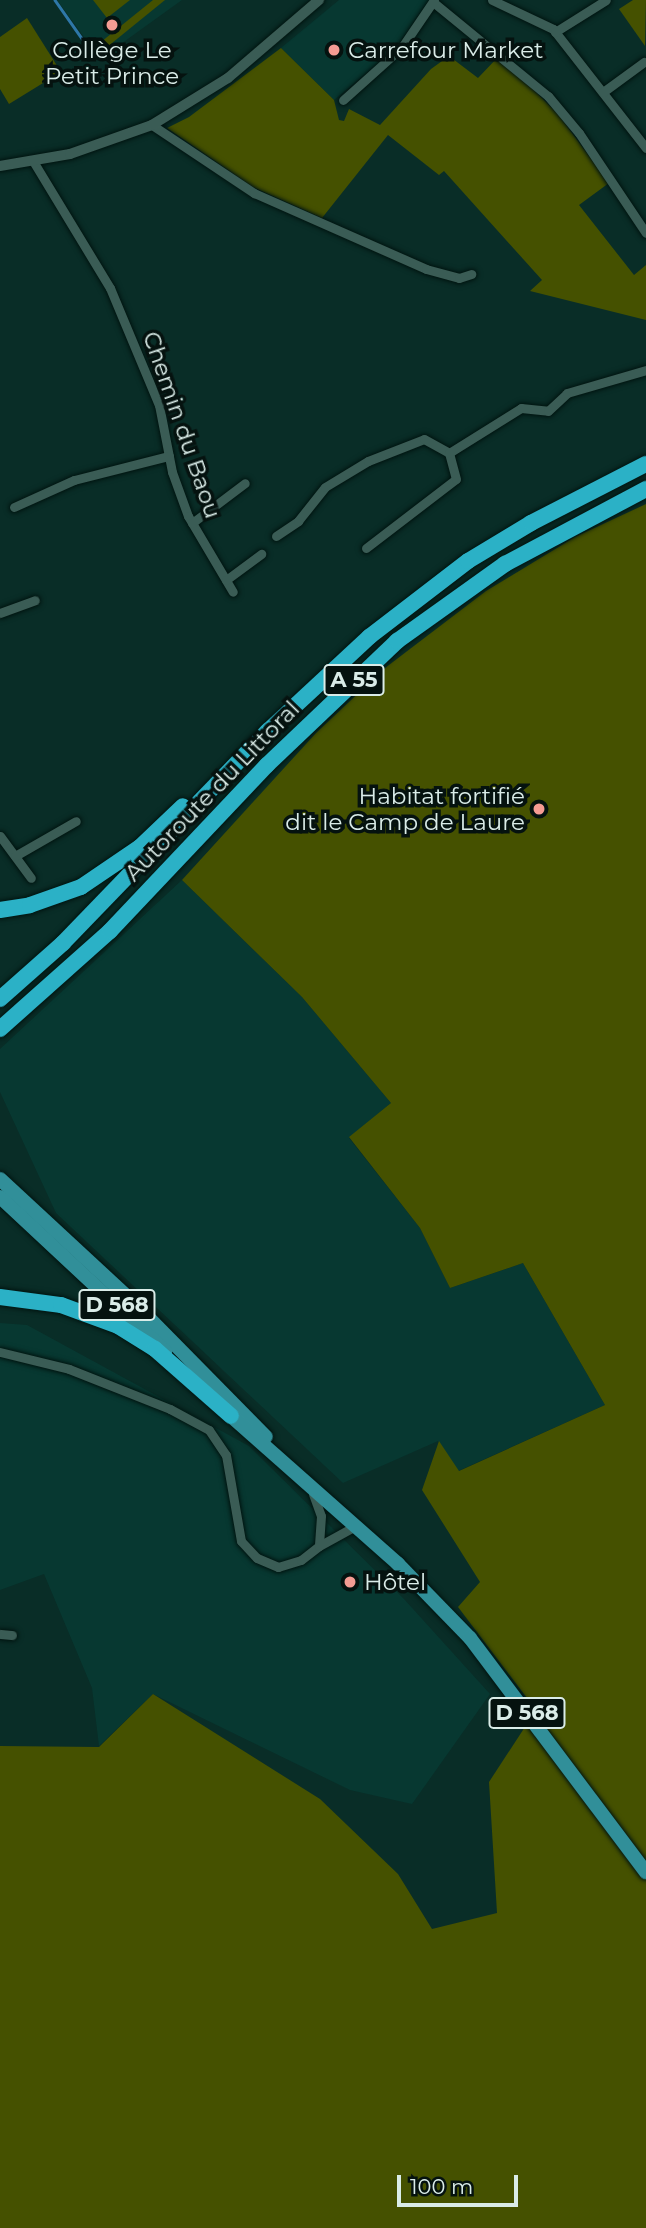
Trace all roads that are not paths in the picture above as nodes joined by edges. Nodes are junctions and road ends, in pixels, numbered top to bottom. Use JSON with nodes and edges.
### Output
{"nodes":[{"id":1,"x":319,"y":0,"type":"edge"},
{"id":2,"x":492,"y":0,"type":"edge"},
{"id":3,"x":604,"y":0,"type":"edge"},
{"id":4,"x":433,"y":1,"type":"edge"},
{"id":5,"x":555,"y":32,"type":"junction"},
{"id":6,"x":644,"y":62,"type":"dead end"},
{"id":7,"x":603,"y":92,"type":"junction"},
{"id":8,"x":343,"y":100,"type":"dead end"},
{"id":9,"x":152,"y":125,"type":"junction"},
{"id":10,"x":645,"y":145,"type":"edge"},
{"id":11,"x":33,"y":161,"type":"junction"},
{"id":12,"x":0,"y":166,"type":"edge"},
{"id":13,"x":646,"y":233,"type":"edge"},
{"id":14,"x":471,"y":274,"type":"dead end"},
{"id":15,"x":646,"y":370,"type":"edge"},
{"id":16,"x":449,"y":453,"type":"junction"},
{"id":17,"x":169,"y":456,"type":"junction"},
{"id":18,"x":646,"y":464,"type":"edge"},
{"id":19,"x":246,"y":483,"type":"dead end"},
{"id":20,"x":646,"y":489,"type":"edge"},
{"id":21,"x":14,"y":507,"type":"dead end"},
{"id":22,"x":192,"y":523,"type":"junction"},
{"id":23,"x":276,"y":536,"type":"dead end"},
{"id":24,"x":366,"y":548,"type":"dead end"},
{"id":25,"x":261,"y":554,"type":"dead end"},
{"id":26,"x":226,"y":580,"type":"junction"},
{"id":27,"x":233,"y":592,"type":"dead end"},
{"id":28,"x":35,"y":600,"type":"dead end"},
{"id":29,"x":0,"y":613,"type":"edge"},
{"id":30,"x":313,"y":686,"type":"junction"},
{"id":31,"x":76,"y":821,"type":"dead end"},
{"id":32,"x":0,"y":836,"type":"edge"},
{"id":33,"x":15,"y":856,"type":"junction"},
{"id":34,"x":31,"y":878,"type":"dead end"},
{"id":35,"x":0,"y":910,"type":"edge"},
{"id":36,"x":110,"y":932,"type":"junction"},
{"id":37,"x":0,"y":999,"type":"edge"},
{"id":38,"x":0,"y":1028,"type":"edge"},
{"id":39,"x":0,"y":1035,"type":"edge"},
{"id":40,"x":0,"y":1179,"type":"edge"},
{"id":41,"x":0,"y":1197,"type":"edge"},
{"id":42,"x":0,"y":1297,"type":"edge"},
{"id":43,"x":0,"y":1352,"type":"edge"},
{"id":44,"x":230,"y":1416,"type":"junction"},
{"id":45,"x":309,"y":1486,"type":"junction"},
{"id":46,"x":350,"y":1518,"type":"junction"},
{"id":47,"x":321,"y":1522,"type":"junction"},
{"id":48,"x":319,"y":1546,"type":"junction"},
{"id":49,"x":0,"y":1634,"type":"edge"},
{"id":50,"x":12,"y":1634,"type":"dead end"},
{"id":51,"x":646,"y":1872,"type":"edge"}],
"edges":[{"from":1,"to":9,"type":"street"},
{"from":2,"to":5,"type":"street"},
{"from":3,"to":5,"type":"street"},
{"from":4,"to":8,"type":"street"},
{"from":4,"to":13,"type":"street"},
{"from":5,"to":7,"type":"street"},
{"from":6,"to":7,"type":"street"},
{"from":7,"to":10,"type":"street"},
{"from":9,"to":11,"type":"street"},
{"from":9,"to":14,"type":"street"},
{"from":11,"to":12,"type":"street"},
{"from":11,"to":17,"type":"street","name":"Chemin du Baou"},
{"from":15,"to":16,"type":"street"},
{"from":16,"to":23,"type":"street"},
{"from":16,"to":24,"type":"street"},
{"from":17,"to":21,"type":"street"},
{"from":17,"to":22,"type":"street","name":"Chemin du Baou"},
{"from":18,"to":30,"type":"highway","name":"Autoroute du Littoral","number":"A 55"},
{"from":19,"to":22,"type":"street"},
{"from":20,"to":36,"type":"highway","name":"Autoroute du Littoral","number":"A 55"},
{"from":22,"to":26,"type":"street","name":"Chemin du Baou"},
{"from":25,"to":26,"type":"street"},
{"from":26,"to":27,"type":"street","name":"Chemin du Baou"},
{"from":28,"to":29,"type":"street"},
{"from":30,"to":35,"type":"highway"},
{"from":30,"to":37,"type":"highway","name":"Autoroute du Littoral","number":"A 55"},
{"from":31,"to":33,"type":"street"},
{"from":32,"to":33,"type":"street"},
{"from":33,"to":34,"type":"street"},
{"from":36,"to":38,"type":"highway","name":"Autoroute du Littoral","number":"A 55"},
{"from":36,"to":39,"type":"highway"},
{"from":40,"to":46,"type":"main road","number":"D 568"},
{"from":41,"to":44,"type":"main road","number":"D 568"},
{"from":42,"to":44,"type":"highway"},
{"from":43,"to":48,"type":"street"},
{"from":44,"to":45,"type":"main road","number":"D 568"},
{"from":45,"to":46,"type":"main road","number":"D 568"},
{"from":45,"to":47,"type":"street"},
{"from":46,"to":47,"type":"street"},
{"from":46,"to":48,"type":"street"},
{"from":46,"to":51,"type":"main road","number":"D 568"},
{"from":47,"to":48,"type":"street"},
{"from":49,"to":50,"type":"street"}]}
